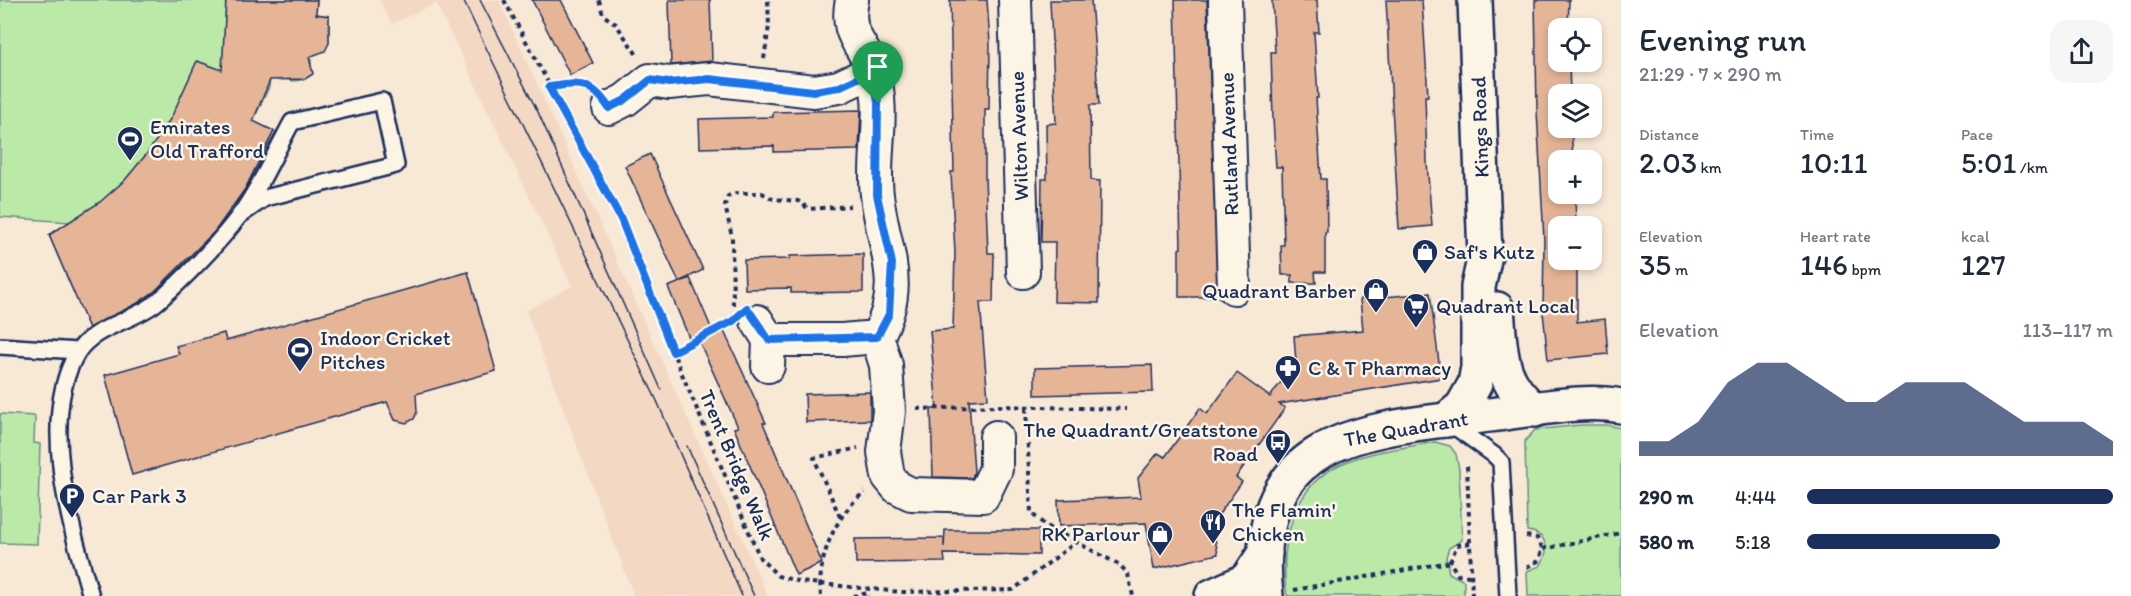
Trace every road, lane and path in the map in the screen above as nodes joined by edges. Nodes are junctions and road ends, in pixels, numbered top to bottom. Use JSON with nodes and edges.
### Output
{"nodes":[{"id":1,"x":504,"y":0,"type":"edge"},
{"id":2,"x":599,"y":0,"type":"edge"},
{"id":3,"x":768,"y":0,"type":"edge"},
{"id":4,"x":852,"y":0,"type":"edge"},
{"id":5,"x":1015,"y":0,"type":"edge"},
{"id":6,"x":1225,"y":0,"type":"edge"},
{"id":7,"x":1474,"y":0,"type":"edge"},
{"id":8,"x":873,"y":71,"type":"junction"},
{"id":9,"x":650,"y":80,"type":"junction"},
{"id":10,"x":754,"y":85,"type":"junction"},
{"id":11,"x":549,"y":87,"type":"junction"},
{"id":12,"x":609,"y":108,"type":"joint"},
{"id":13,"x":877,"y":195,"type":"junction"},
{"id":14,"x":239,"y":216,"type":"junction"},
{"id":15,"x":1485,"y":255,"type":"junction"},
{"id":16,"x":1023,"y":272,"type":"dead end"},
{"id":17,"x":1234,"y":288,"type":"dead end"},
{"id":18,"x":877,"y":337,"type":"junction"},
{"id":19,"x":764,"y":342,"type":"dead end"},
{"id":20,"x":0,"y":346,"type":"edge"},
{"id":21,"x":78,"y":351,"type":"junction"},
{"id":22,"x":673,"y":352,"type":"junction"},
{"id":23,"x":1621,"y":406,"type":"edge"},
{"id":24,"x":1026,"y":408,"type":"junction"},
{"id":25,"x":1126,"y":409,"type":"dead end"},
{"id":26,"x":1535,"y":410,"type":"junction"},
{"id":27,"x":889,"y":411,"type":"junction"},
{"id":28,"x":1446,"y":420,"type":"junction"},
{"id":29,"x":996,"y":437,"type":"dead end"},
{"id":30,"x":886,"y":464,"type":"junction"},
{"id":31,"x":1467,"y":466,"type":"dead end"},
{"id":32,"x":840,"y":518,"type":"junction"},
{"id":33,"x":1621,"y":533,"type":"edge"},
{"id":34,"x":1522,"y":536,"type":"dead end"},
{"id":35,"x":1076,"y":542,"type":"junction"},
{"id":36,"x":1470,"y":543,"type":"junction"},
{"id":37,"x":1543,"y":549,"type":"junction"},
{"id":38,"x":1265,"y":553,"type":"junction"},
{"id":39,"x":1450,"y":562,"type":"junction"},
{"id":40,"x":1524,"y":567,"type":"dead end"},
{"id":41,"x":1471,"y":576,"type":"junction"},
{"id":42,"x":819,"y":582,"type":"junction"},
{"id":43,"x":1266,"y":595,"type":"edge"},
{"id":44,"x":91,"y":596,"type":"edge"},
{"id":45,"x":821,"y":596,"type":"edge"},
{"id":46,"x":854,"y":596,"type":"edge"},
{"id":47,"x":868,"y":596,"type":"edge"},
{"id":48,"x":1133,"y":596,"type":"edge"},
{"id":49,"x":1212,"y":596,"type":"edge"},
{"id":50,"x":1472,"y":596,"type":"edge"},
{"id":51,"x":1508,"y":596,"type":"edge"}],
"edges":[{"from":1,"to":11,"type":"path","name":"Trent Bridge Walk"},
{"from":2,"to":9,"type":"path"},
{"from":3,"to":10,"type":"path"},
{"from":4,"to":8,"type":"street"},
{"from":5,"to":16,"type":"street","name":"Wilton Avenue"},
{"from":6,"to":17,"type":"street","name":"Rutland Avenue"},
{"from":7,"to":15,"type":"street","name":"Kings Road"},
{"from":8,"to":10,"type":"street"},
{"from":8,"to":13,"type":"street"},
{"from":9,"to":10,"type":"street"},
{"from":9,"to":12,"type":"street"},
{"from":11,"to":12,"type":"path"},
{"from":11,"to":22,"type":"path","name":"Trent Bridge Walk"},
{"from":13,"to":18,"type":"street"},
{"from":13,"to":22,"type":"path"},
{"from":14,"to":14,"type":"lane"},
{"from":14,"to":21,"type":"lane"},
{"from":15,"to":26,"type":"street","name":"Kings Road"},
{"from":15,"to":28,"type":"street","name":"Kings Road"},
{"from":18,"to":19,"type":"street"},
{"from":18,"to":27,"type":"street"},
{"from":20,"to":21,"type":"lane"},
{"from":21,"to":44,"type":"lane"},
{"from":22,"to":42,"type":"path","name":"Trent Bridge Walk"},
{"from":23,"to":26,"type":"street","name":"The Quadrant"},
{"from":24,"to":25,"type":"path"},
{"from":24,"to":27,"type":"path"},
{"from":24,"to":35,"type":"path"},
{"from":26,"to":28,"type":"street","name":"The Quadrant"},
{"from":27,"to":30,"type":"street"},
{"from":28,"to":38,"type":"street","name":"The Quadrant"},
{"from":28,"to":51,"type":"lane"},
{"from":29,"to":30,"type":"street"},
{"from":30,"to":32,"type":"path"},
{"from":30,"to":32,"type":"path"},
{"from":31,"to":36,"type":"path"},
{"from":32,"to":42,"type":"path"},
{"from":33,"to":37,"type":"path"},
{"from":34,"to":37,"type":"path"},
{"from":35,"to":42,"type":"path","name":"Trent Bridge Walk"},
{"from":35,"to":48,"type":"path"},
{"from":36,"to":39,"type":"path"},
{"from":36,"to":41,"type":"path"},
{"from":37,"to":40,"type":"path"},
{"from":38,"to":43,"type":"street","name":"The Quadrant"},
{"from":38,"to":49,"type":"street"},
{"from":39,"to":41,"type":"path"},
{"from":39,"to":43,"type":"path"},
{"from":41,"to":50,"type":"path"},
{"from":42,"to":45,"type":"path"},
{"from":46,"to":47,"type":"path"}]}
